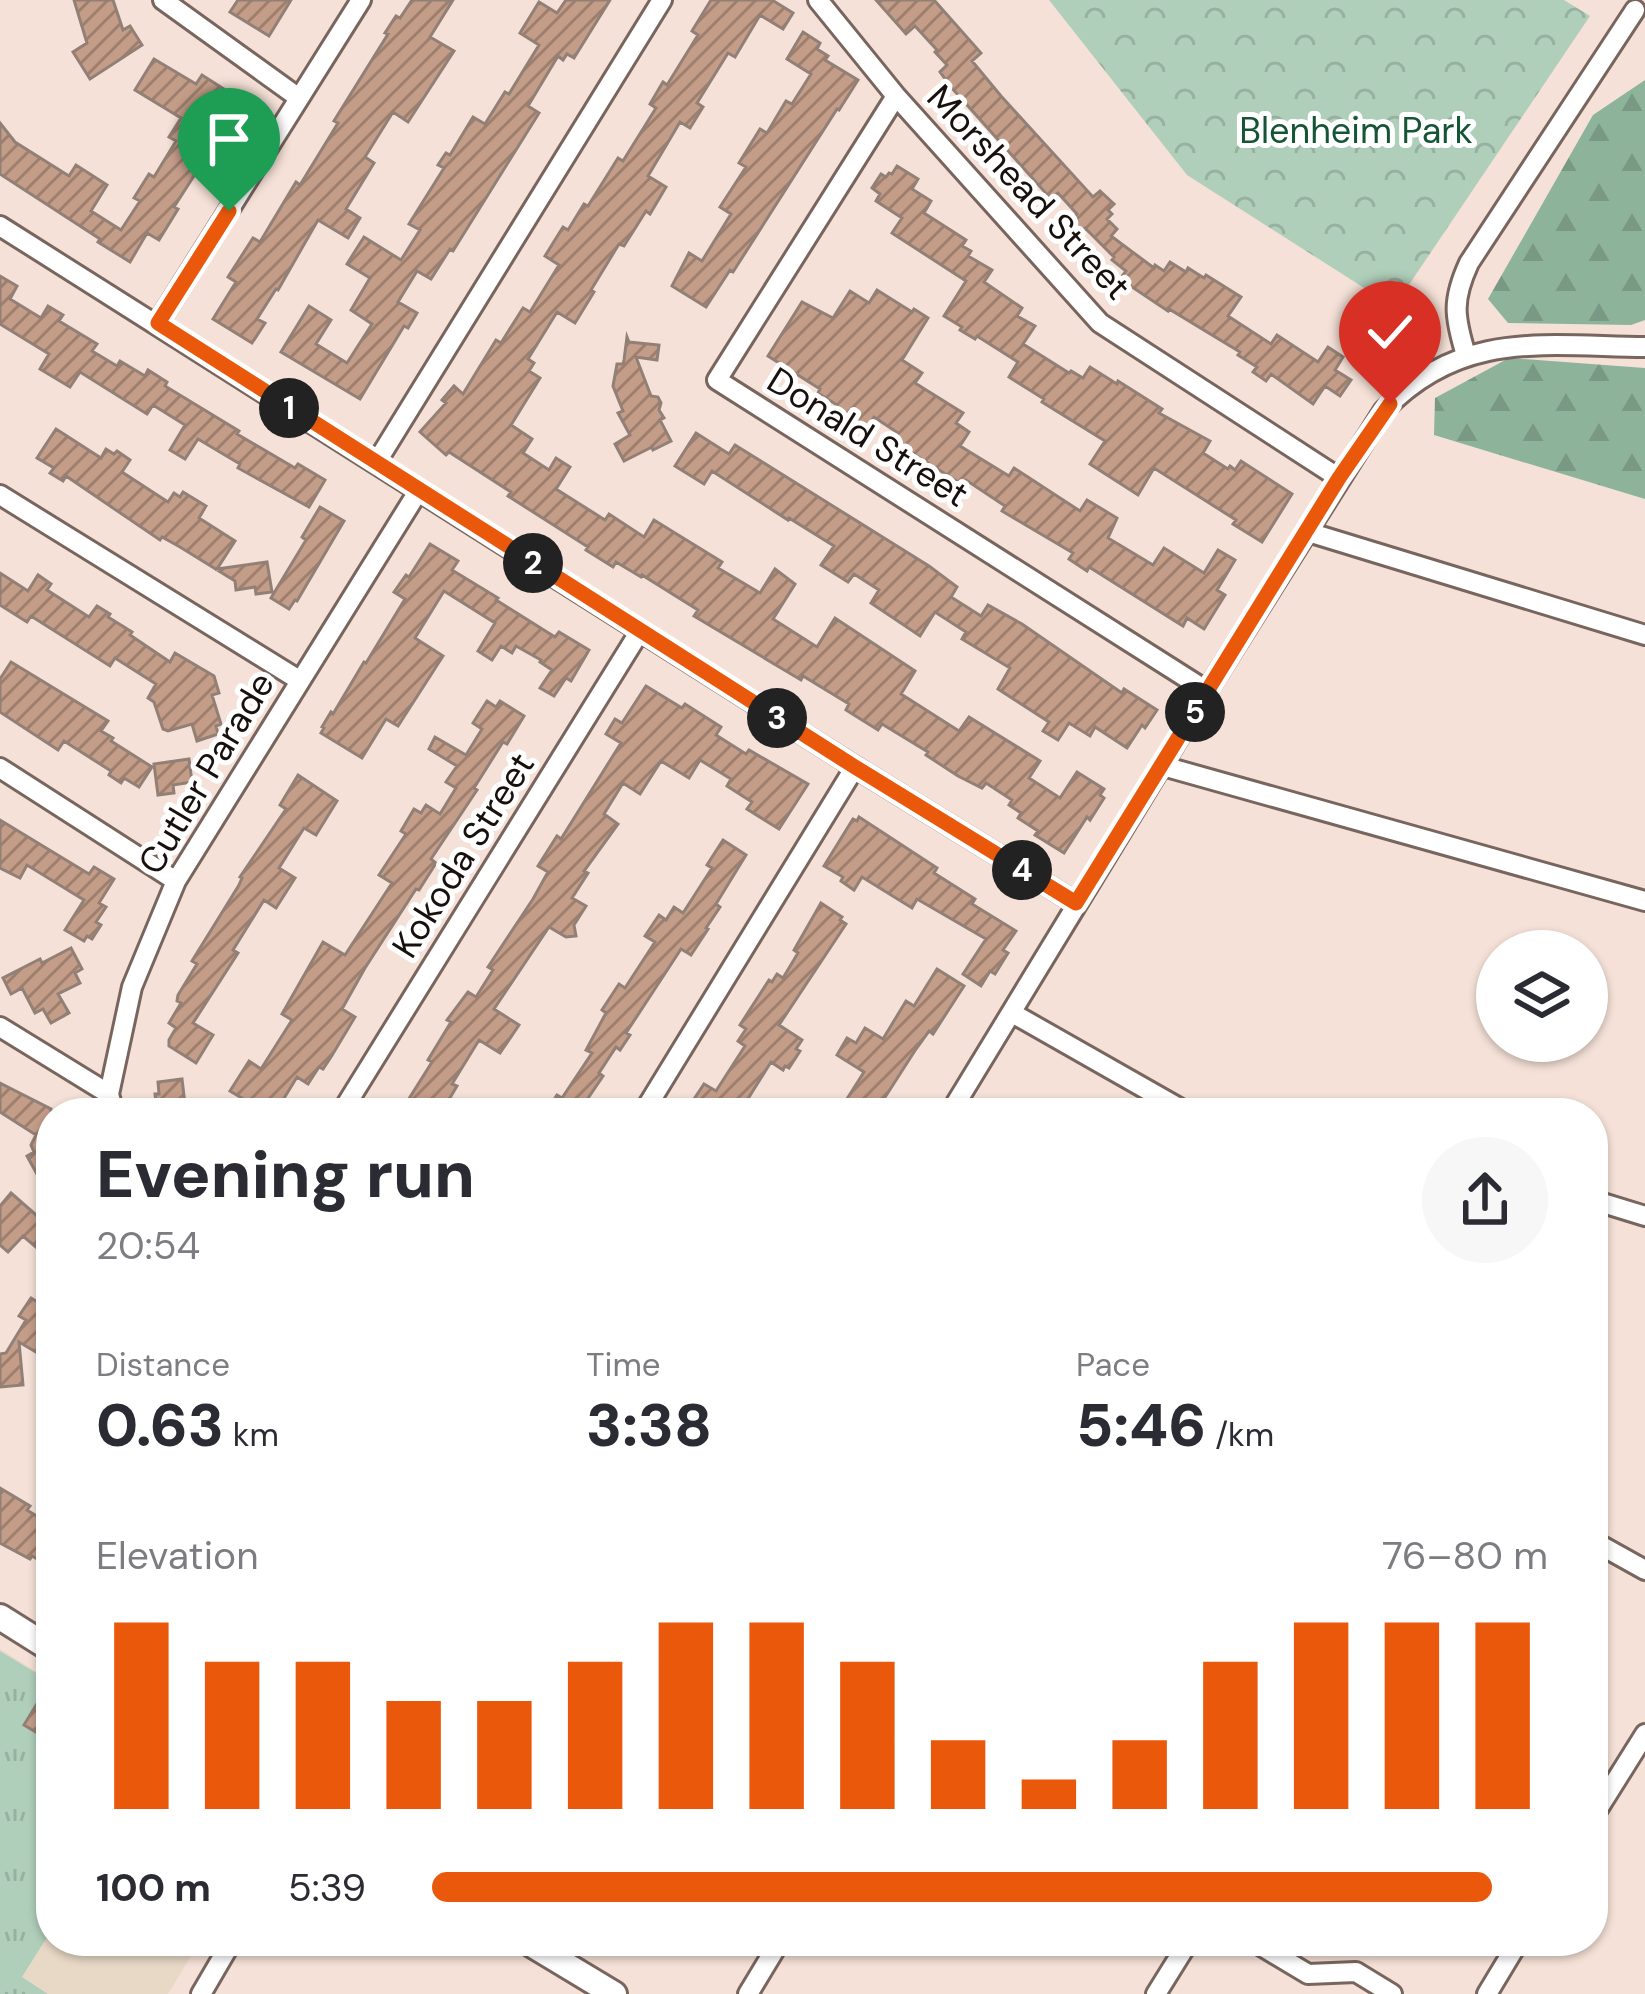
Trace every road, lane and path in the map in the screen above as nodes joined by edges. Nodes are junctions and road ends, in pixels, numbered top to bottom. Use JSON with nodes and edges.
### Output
{"nodes":[{"id":1,"x":163,"y":0,"type":"edge"},
{"id":2,"x":362,"y":0,"type":"edge"},
{"id":3,"x":662,"y":0,"type":"edge"},
{"id":4,"x":818,"y":0,"type":"edge"},
{"id":5,"x":1635,"y":10,"type":"dead end"},
{"id":6,"x":896,"y":96,"type":"junction"},
{"id":7,"x":299,"y":98,"type":"junction"},
{"id":8,"x":0,"y":226,"type":"edge"},
{"id":9,"x":158,"y":323,"type":"junction"},
{"id":10,"x":1645,"y":346,"type":"edge"},
{"id":11,"x":1466,"y":355,"type":"junction"},
{"id":12,"x":376,"y":463,"type":"junction"},
{"id":13,"x":1339,"y":478,"type":"junction"},
{"id":14,"x":419,"y":490,"type":"junction"},
{"id":15,"x":0,"y":495,"type":"edge"},
{"id":16,"x":1308,"y":532,"type":"junction"},
{"id":17,"x":640,"y":632,"type":"junction"},
{"id":18,"x":1645,"y":634,"type":"edge"},
{"id":19,"x":299,"y":680,"type":"junction"},
{"id":20,"x":1208,"y":691,"type":"junction"},
{"id":21,"x":1163,"y":766,"type":"junction"},
{"id":22,"x":855,"y":767,"type":"junction"},
{"id":23,"x":0,"y":768,"type":"edge"},
{"id":24,"x":176,"y":881,"type":"junction"},
{"id":25,"x":1645,"y":901,"type":"edge"},
{"id":26,"x":1076,"y":903,"type":"junction"},
{"id":27,"x":1012,"y":1013,"type":"junction"},
{"id":28,"x":0,"y":1027,"type":"edge"},
{"id":29,"x":102,"y":1098,"type":"edge"},
{"id":30,"x":112,"y":1098,"type":"edge"},
{"id":31,"x":350,"y":1098,"type":"edge"},
{"id":32,"x":652,"y":1098,"type":"edge"},
{"id":33,"x":959,"y":1098,"type":"edge"},
{"id":34,"x":1162,"y":1098,"type":"edge"},
{"id":35,"x":1608,"y":1205,"type":"edge"},
{"id":36,"x":1645,"y":1216,"type":"edge"},
{"id":37,"x":1608,"y":1549,"type":"edge"},
{"id":38,"x":1645,"y":1570,"type":"edge"},
{"id":39,"x":0,"y":1616,"type":"edge"},
{"id":40,"x":36,"y":1639,"type":"edge"},
{"id":41,"x":1642,"y":1746,"type":"edge"},
{"id":42,"x":1608,"y":1795,"type":"edge"},
{"id":43,"x":223,"y":1956,"type":"edge"},
{"id":44,"x":551,"y":1956,"type":"edge"},
{"id":45,"x":771,"y":1956,"type":"edge"},
{"id":46,"x":1180,"y":1956,"type":"edge"},
{"id":47,"x":1279,"y":1956,"type":"edge"},
{"id":48,"x":1510,"y":1956,"type":"edge"},
{"id":49,"x":201,"y":1994,"type":"edge"},
{"id":50,"x":614,"y":1994,"type":"edge"},
{"id":51,"x":748,"y":1994,"type":"edge"},
{"id":52,"x":1156,"y":1994,"type":"edge"},
{"id":53,"x":1393,"y":1994,"type":"edge"},
{"id":54,"x":1487,"y":1994,"type":"edge"}],
"edges":[{"from":1,"to":7,"type":"street"},
{"from":2,"to":7,"type":"street"},
{"from":3,"to":12,"type":"street"},
{"from":4,"to":6,"type":"street","name":"Morshead Street"},
{"from":5,"to":11,"type":"street"},
{"from":6,"to":13,"type":"street","name":"Morshead Street"},
{"from":6,"to":20,"type":"street","name":"Donald Street"},
{"from":7,"to":9,"type":"street"},
{"from":8,"to":9,"type":"street"},
{"from":9,"to":12,"type":"street"},
{"from":10,"to":11,"type":"street"},
{"from":11,"to":13,"type":"street"},
{"from":12,"to":14,"type":"street"},
{"from":13,"to":16,"type":"street"},
{"from":14,"to":17,"type":"street"},
{"from":14,"to":19,"type":"street","name":"Cutler Parade"},
{"from":15,"to":19,"type":"street"},
{"from":16,"to":18,"type":"street"},
{"from":16,"to":20,"type":"street"},
{"from":17,"to":22,"type":"street"},
{"from":17,"to":31,"type":"street","name":"Kokoda Street"},
{"from":19,"to":24,"type":"street","name":"Cutler Parade"},
{"from":20,"to":21,"type":"street"},
{"from":21,"to":25,"type":"street"},
{"from":21,"to":26,"type":"street"},
{"from":22,"to":26,"type":"street"},
{"from":22,"to":32,"type":"street"},
{"from":23,"to":24,"type":"street"},
{"from":24,"to":30,"type":"street","name":"Cutler Parade"},
{"from":26,"to":27,"type":"street"},
{"from":27,"to":33,"type":"street"},
{"from":27,"to":34,"type":"street"},
{"from":28,"to":29,"type":"street"},
{"from":35,"to":36,"type":"street"},
{"from":37,"to":38,"type":"street"},
{"from":39,"to":40,"type":"street"},
{"from":41,"to":42,"type":"street"},
{"from":43,"to":49,"type":"street"},
{"from":44,"to":50,"type":"street"},
{"from":45,"to":51,"type":"street"},
{"from":46,"to":52,"type":"street"},
{"from":47,"to":53,"type":"street"},
{"from":48,"to":54,"type":"street"}]}
